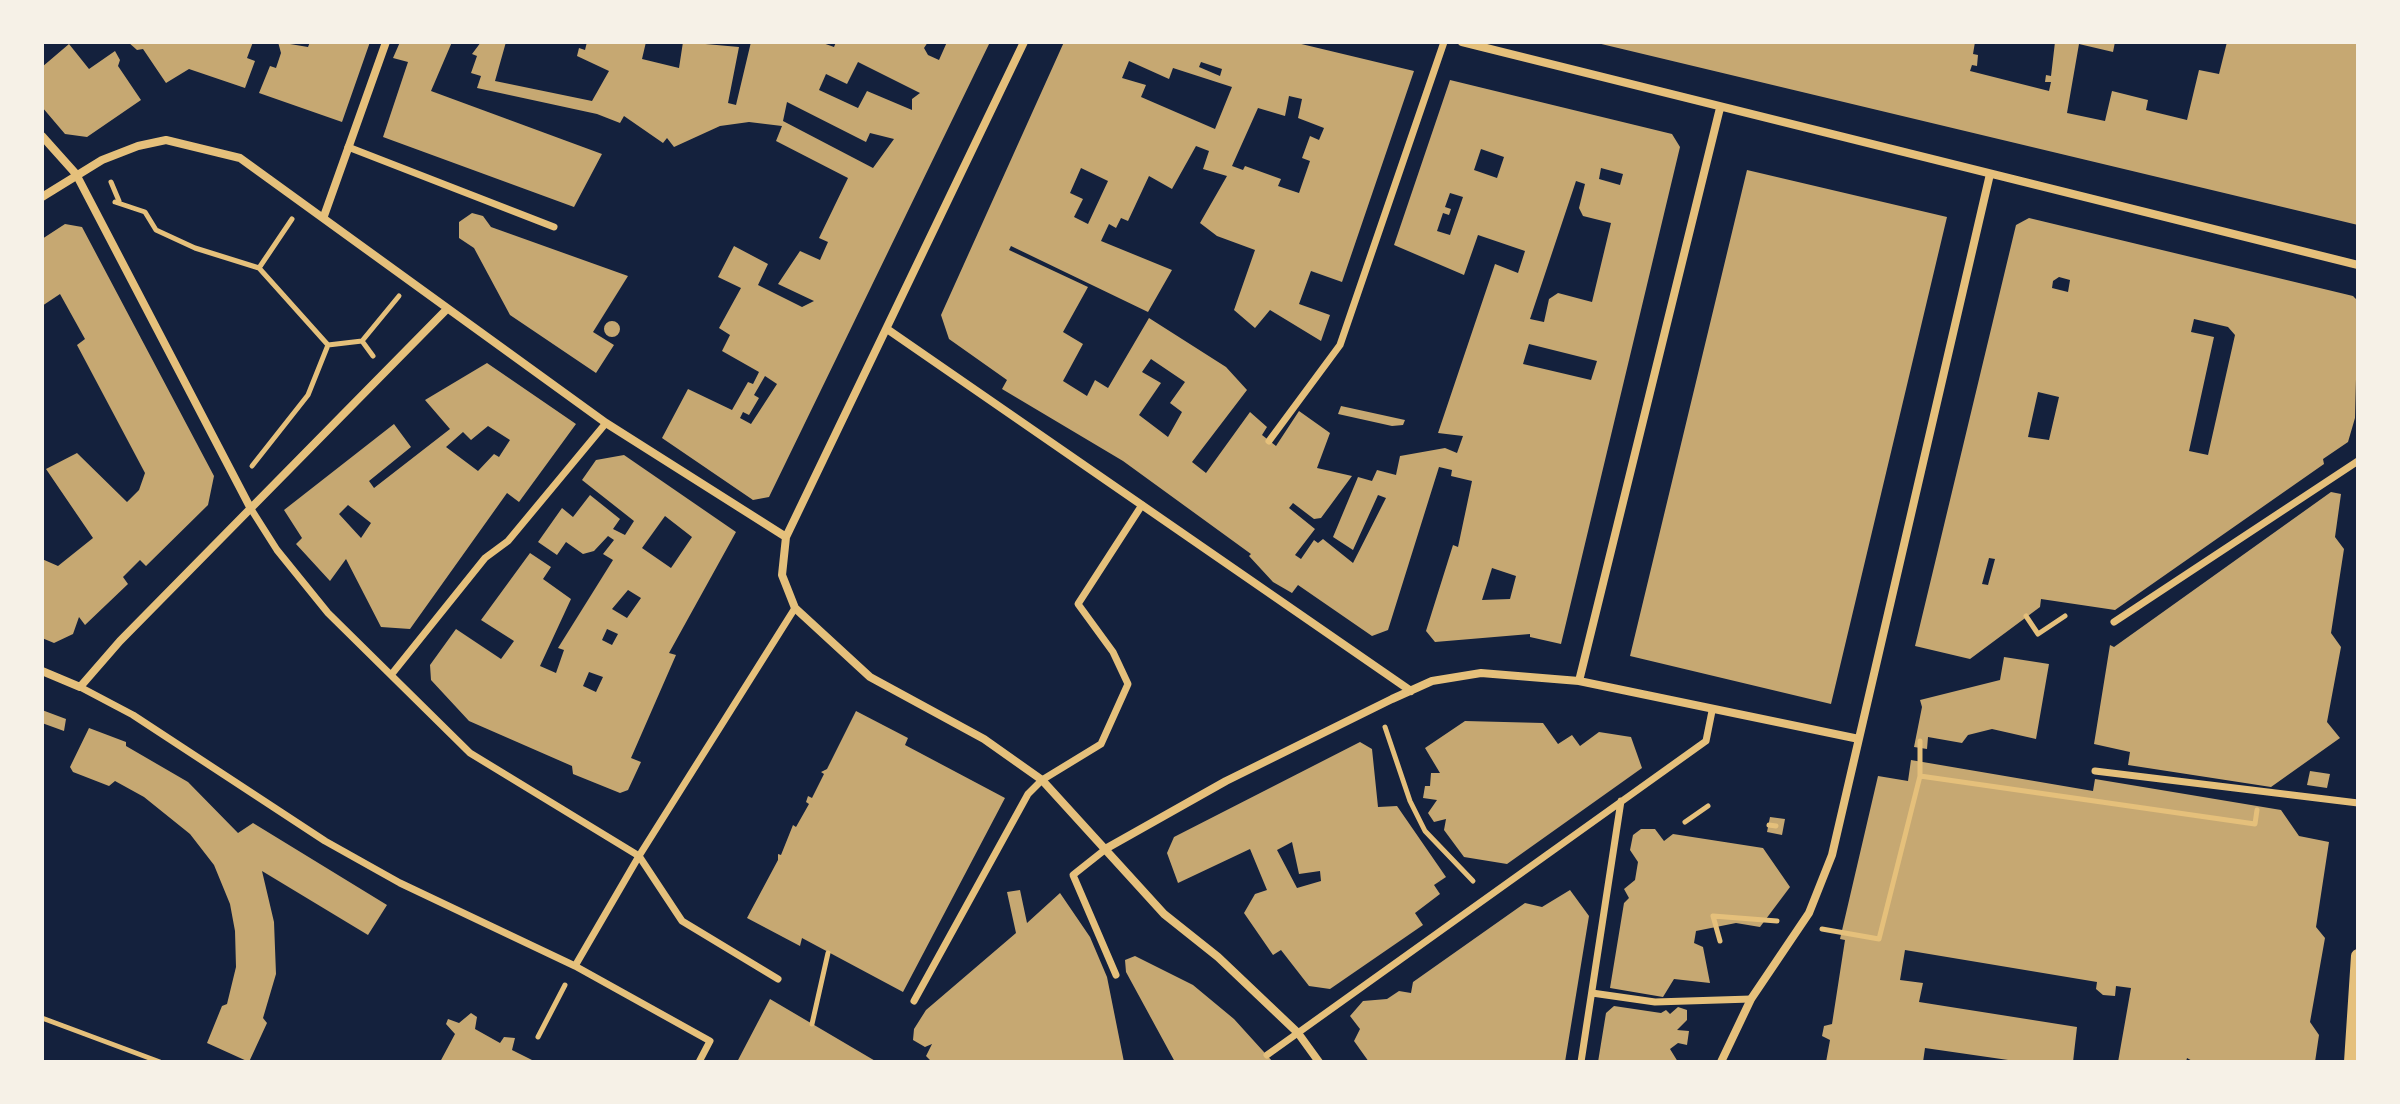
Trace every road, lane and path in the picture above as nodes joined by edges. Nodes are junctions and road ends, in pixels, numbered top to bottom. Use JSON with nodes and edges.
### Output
{"nodes":[{"id":1,"x":386,"y":42,"type":"edge"},
{"id":2,"x":1024,"y":42,"type":"edge"},
{"id":3,"x":1444,"y":42,"type":"edge"},
{"id":4,"x":1462,"y":42,"type":"edge"},
{"id":5,"x":1720,"y":108,"type":"junction"},
{"id":6,"x":42,"y":136,"type":"edge"},
{"id":7,"x":348,"y":147,"type":"junction"},
{"id":8,"x":76,"y":174,"type":"junction"},
{"id":9,"x":1990,"y":174,"type":"junction"},
{"id":10,"x":111,"y":182,"type":"dead end"},
{"id":11,"x":42,"y":197,"type":"edge"},
{"id":12,"x":119,"y":201,"type":"junction"},
{"id":13,"x":304,"y":202,"type":"junction"},
{"id":14,"x":108,"y":204,"type":"dead end"},
{"id":15,"x":324,"y":216,"type":"junction"},
{"id":16,"x":554,"y":227,"type":"dead end"},
{"id":17,"x":2358,"y":265,"type":"edge"},
{"id":18,"x":259,"y":268,"type":"junction"},
{"id":19,"x":410,"y":282,"type":"junction"},
{"id":20,"x":446,"y":310,"type":"junction"},
{"id":21,"x":887,"y":329,"type":"junction"},
{"id":22,"x":328,"y":345,"type":"junction"},
{"id":23,"x":606,"y":423,"type":"junction"},
{"id":24,"x":1269,"y":441,"type":"dead end"},
{"id":25,"x":2358,"y":461,"type":"edge"},
{"id":26,"x":236,"y":479,"type":"junction"},
{"id":27,"x":1142,"y":505,"type":"junction"},
{"id":28,"x":251,"y":509,"type":"junction"},
{"id":29,"x":786,"y":537,"type":"junction"},
{"id":30,"x":795,"y":608,"type":"junction"},
{"id":31,"x":2026,"y":616,"type":"dead end"},
{"id":32,"x":2065,"y":616,"type":"dead end"},
{"id":33,"x":2114,"y":622,"type":"dead end"},
{"id":34,"x":42,"y":671,"type":"edge"},
{"id":35,"x":391,"y":675,"type":"junction"},
{"id":36,"x":1579,"y":681,"type":"junction"},
{"id":37,"x":80,"y":687,"type":"junction"},
{"id":38,"x":1411,"y":691,"type":"junction"},
{"id":39,"x":1378,"y":707,"type":"junction"},
{"id":40,"x":1712,"y":711,"type":"junction"},
{"id":41,"x":1859,"y":739,"type":"junction"},
{"id":42,"x":1920,"y":741,"type":"dead end"},
{"id":43,"x":2095,"y":771,"type":"dead end"},
{"id":44,"x":1920,"y":776,"type":"junction"},
{"id":45,"x":1042,"y":780,"type":"junction"},
{"id":46,"x":1621,"y":801,"type":"junction"},
{"id":47,"x":2358,"y":803,"type":"edge"},
{"id":48,"x":1708,"y":806,"type":"dead end"},
{"id":49,"x":1685,"y":822,"type":"dead end"},
{"id":50,"x":2255,"y":824,"type":"dead end"},
{"id":51,"x":1107,"y":848,"type":"junction"},
{"id":52,"x":639,"y":856,"type":"junction"},
{"id":53,"x":1488,"y":896,"type":"junction"},
{"id":54,"x":1748,"y":916,"type":"dead end"},
{"id":55,"x":1879,"y":939,"type":"dead end"},
{"id":56,"x":1720,"y":941,"type":"dead end"},
{"id":57,"x":828,"y":953,"type":"dead end"},
{"id":58,"x":2358,"y":956,"type":"edge"},
{"id":59,"x":575,"y":966,"type":"junction"},
{"id":60,"x":1116,"y":975,"type":"dead end"},
{"id":61,"x":778,"y":979,"type":"dead end"},
{"id":62,"x":1592,"y":993,"type":"junction"},
{"id":63,"x":1751,"y":999,"type":"junction"},
{"id":64,"x":914,"y":1001,"type":"dead end"},
{"id":65,"x":42,"y":1018,"type":"edge"},
{"id":66,"x":812,"y":1024,"type":"dead end"},
{"id":67,"x":1298,"y":1033,"type":"junction"},
{"id":68,"x":538,"y":1037,"type":"dead end"},
{"id":69,"x":1267,"y":1055,"type":"dead end"},
{"id":70,"x":160,"y":1062,"type":"edge"},
{"id":71,"x":699,"y":1062,"type":"edge"},
{"id":72,"x":1319,"y":1062,"type":"edge"},
{"id":73,"x":1581,"y":1062,"type":"edge"},
{"id":74,"x":1721,"y":1062,"type":"edge"},
{"id":75,"x":2351,"y":1062,"type":"edge"}],
"edges":[{"from":1,"to":7,"type":"street"},
{"from":2,"to":21,"type":"street"},
{"from":3,"to":24,"type":"street"},
{"from":4,"to":5,"type":"street"},
{"from":5,"to":9,"type":"street"},
{"from":5,"to":36,"type":"street"},
{"from":6,"to":8,"type":"street"},
{"from":7,"to":15,"type":"street"},
{"from":7,"to":16,"type":"street"},
{"from":8,"to":11,"type":"street"},
{"from":8,"to":13,"type":"street"},
{"from":8,"to":26,"type":"street"},
{"from":9,"to":17,"type":"street"},
{"from":9,"to":41,"type":"street"},
{"from":10,"to":12,"type":"path"},
{"from":12,"to":14,"type":"path"},
{"from":12,"to":18,"type":"path"},
{"from":13,"to":15,"type":"street"},
{"from":13,"to":18,"type":"path"},
{"from":15,"to":19,"type":"street"},
{"from":18,"to":22,"type":"path"},
{"from":19,"to":20,"type":"street"},
{"from":19,"to":22,"type":"path"},
{"from":20,"to":23,"type":"street"},
{"from":20,"to":28,"type":"street"},
{"from":21,"to":27,"type":"street"},
{"from":21,"to":29,"type":"street"},
{"from":22,"to":26,"type":"path"},
{"from":23,"to":29,"type":"street"},
{"from":23,"to":35,"type":"street"},
{"from":25,"to":33,"type":"street"},
{"from":26,"to":28,"type":"street"},
{"from":27,"to":38,"type":"street"},
{"from":27,"to":45,"type":"street"},
{"from":28,"to":35,"type":"street"},
{"from":28,"to":37,"type":"street"},
{"from":29,"to":30,"type":"street"},
{"from":30,"to":45,"type":"street"},
{"from":30,"to":52,"type":"street"},
{"from":31,"to":32,"type":"path"},
{"from":34,"to":37,"type":"street"},
{"from":35,"to":52,"type":"street"},
{"from":36,"to":38,"type":"street"},
{"from":36,"to":40,"type":"street"},
{"from":37,"to":59,"type":"street"},
{"from":38,"to":39,"type":"street"},
{"from":39,"to":51,"type":"street"},
{"from":39,"to":53,"type":"path"},
{"from":40,"to":41,"type":"street"},
{"from":40,"to":46,"type":"street"},
{"from":41,"to":63,"type":"street"},
{"from":42,"to":44,"type":"path"},
{"from":43,"to":47,"type":"street"},
{"from":44,"to":50,"type":"path"},
{"from":44,"to":55,"type":"path"},
{"from":45,"to":51,"type":"street"},
{"from":45,"to":64,"type":"street"},
{"from":46,"to":53,"type":"street"},
{"from":46,"to":62,"type":"street"},
{"from":48,"to":49,"type":"path"},
{"from":51,"to":60,"type":"street"},
{"from":51,"to":67,"type":"street"},
{"from":52,"to":59,"type":"street"},
{"from":52,"to":61,"type":"street"},
{"from":53,"to":67,"type":"street"},
{"from":54,"to":56,"type":"path"},
{"from":57,"to":66,"type":"path"},
{"from":58,"to":75,"type":"street"},
{"from":59,"to":68,"type":"path"},
{"from":59,"to":71,"type":"street"},
{"from":62,"to":63,"type":"street"},
{"from":62,"to":73,"type":"street"},
{"from":63,"to":74,"type":"street"},
{"from":65,"to":70,"type":"path"},
{"from":67,"to":69,"type":"street"},
{"from":67,"to":72,"type":"street"}]}
